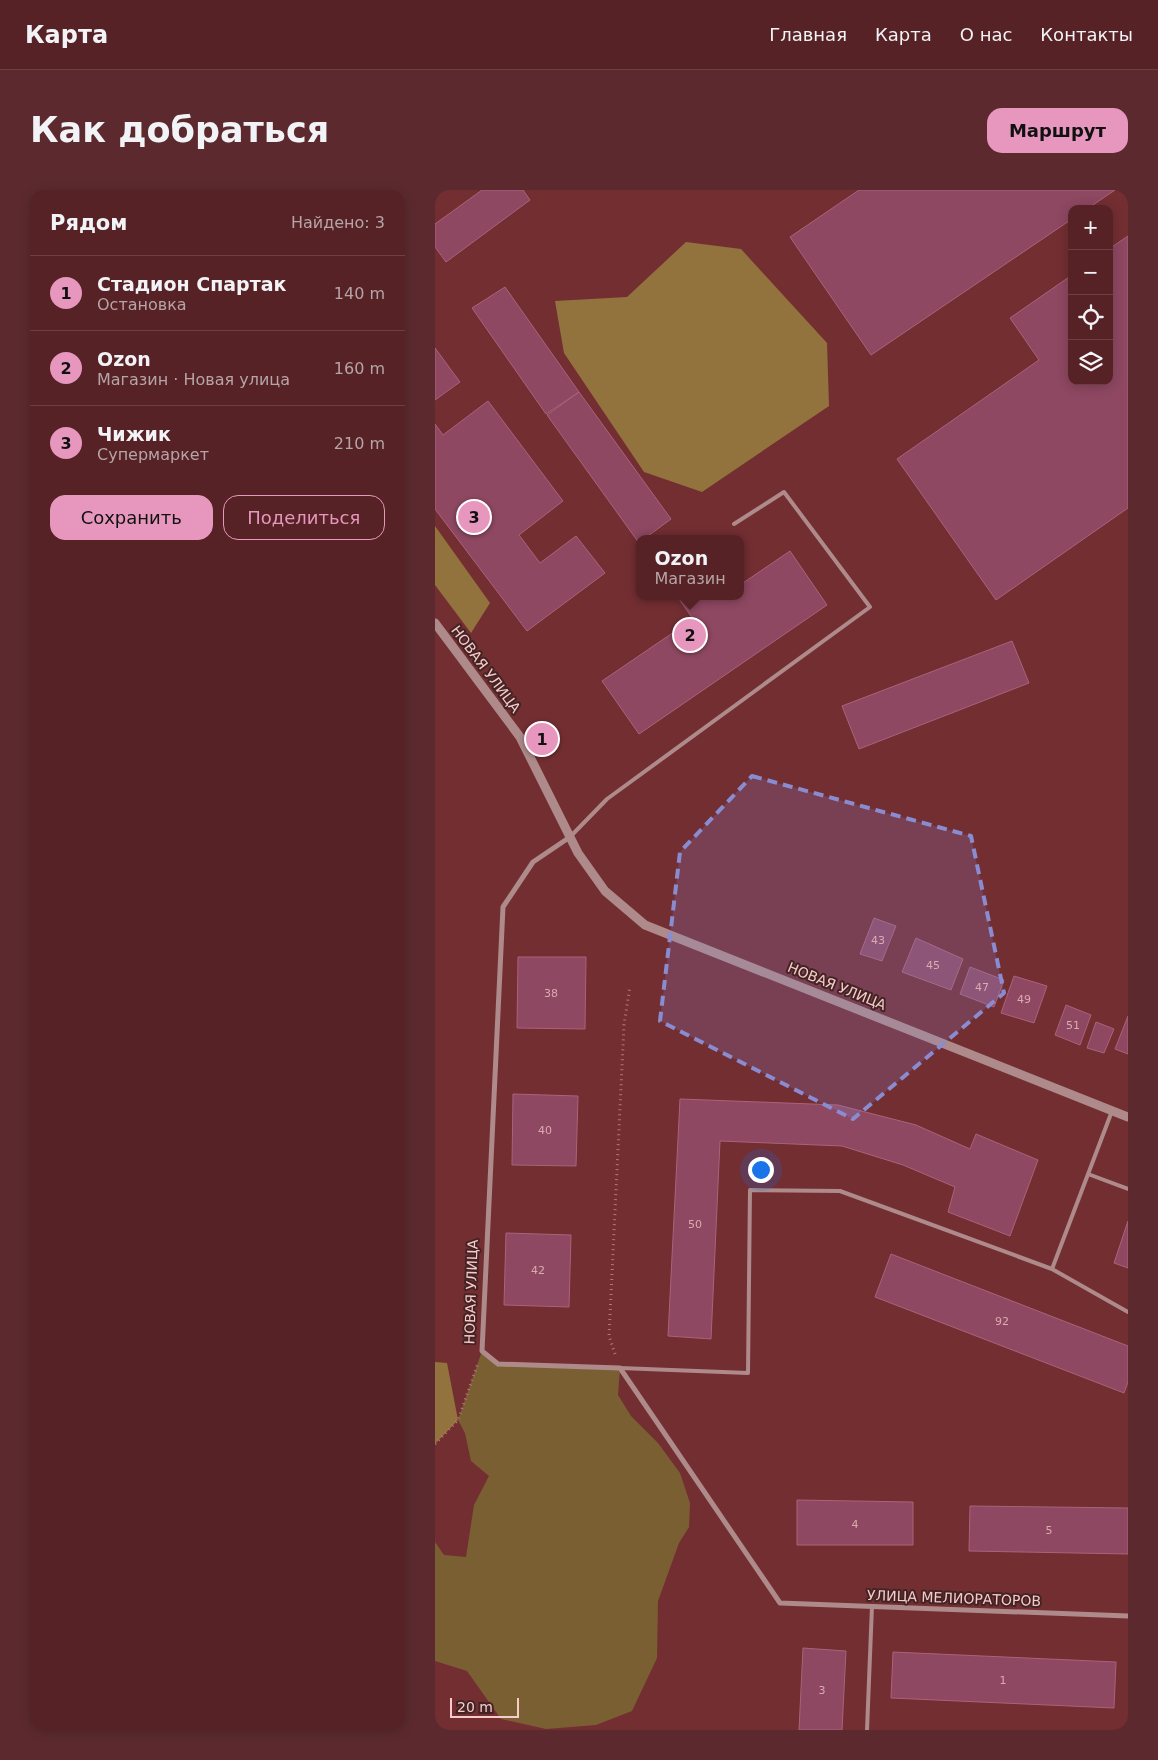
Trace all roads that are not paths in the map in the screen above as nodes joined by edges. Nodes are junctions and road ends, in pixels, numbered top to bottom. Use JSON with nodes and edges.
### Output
{"nodes":[{"id":1,"x":734,"y":524,"type":"dead end"},
{"id":2,"x":435,"y":623,"type":"edge"},
{"id":3,"x":570,"y":837,"type":"junction"},
{"id":4,"x":1112,"y":1111,"type":"junction"},
{"id":5,"x":1128,"y":1117,"type":"edge"},
{"id":6,"x":1088,"y":1174,"type":"junction"},
{"id":7,"x":1128,"y":1189,"type":"edge"},
{"id":8,"x":1052,"y":1269,"type":"junction"},
{"id":9,"x":1128,"y":1312,"type":"edge"},
{"id":10,"x":620,"y":1368,"type":"junction"},
{"id":11,"x":872,"y":1606,"type":"junction"},
{"id":12,"x":1128,"y":1616,"type":"edge"},
{"id":13,"x":867,"y":1730,"type":"edge"}],
"edges":[{"from":1,"to":3,"type":"lane"},
{"from":2,"to":3,"type":"street","name":"НОВАЯ УЛИЦА"},
{"from":3,"to":4,"type":"street","name":"НОВАЯ УЛИЦА"},
{"from":3,"to":10,"type":"street","name":"НОВАЯ УЛИЦА"},
{"from":4,"to":5,"type":"street","name":"НОВАЯ УЛИЦА"},
{"from":4,"to":6,"type":"lane"},
{"from":6,"to":7,"type":"lane"},
{"from":6,"to":8,"type":"lane"},
{"from":8,"to":9,"type":"lane"},
{"from":8,"to":10,"type":"lane"},
{"from":10,"to":11,"type":"street","name":"УЛИЦА МЕЛИОРАТОРОВ"},
{"from":11,"to":12,"type":"street","name":"УЛИЦА МЕЛИОРАТОРОВ"},
{"from":11,"to":13,"type":"lane"}]}
